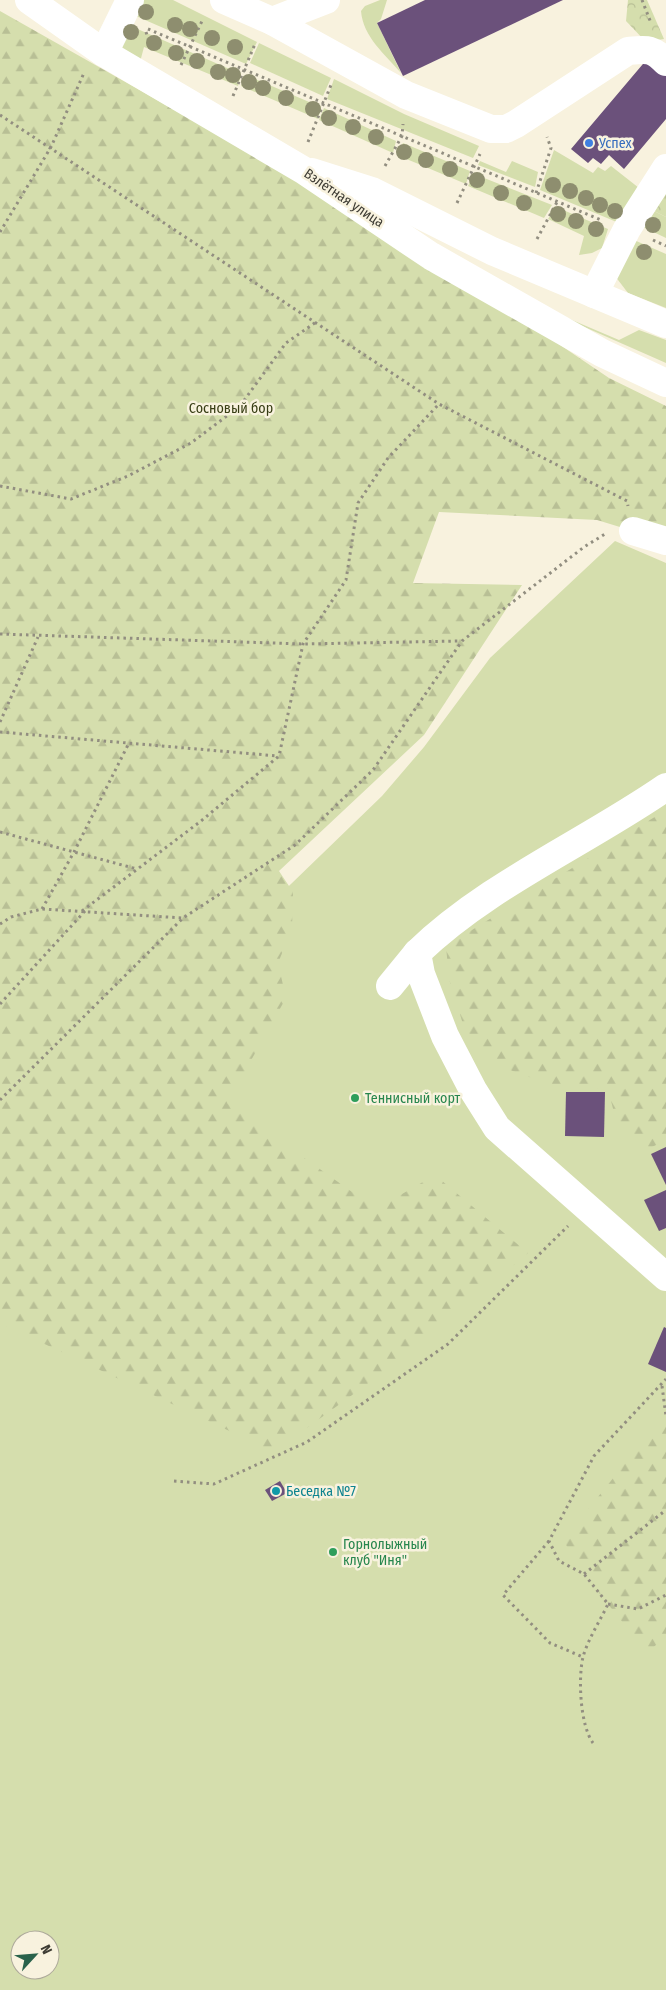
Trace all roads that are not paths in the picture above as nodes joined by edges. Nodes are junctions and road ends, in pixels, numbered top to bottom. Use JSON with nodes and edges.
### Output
{"nodes":[{"id":1,"x":29,"y":0,"type":"edge"},
{"id":2,"x":130,"y":0,"type":"edge"},
{"id":3,"x":326,"y":0,"type":"edge"},
{"id":4,"x":214,"y":8,"type":"edge"},
{"id":5,"x":272,"y":21,"type":"junction"},
{"id":6,"x":100,"y":50,"type":"junction"},
{"id":7,"x":666,"y":62,"type":"edge"},
{"id":8,"x":300,"y":168,"type":"junction"},
{"id":9,"x":666,"y":168,"type":"edge"},
{"id":10,"x":594,"y":294,"type":"junction"},
{"id":11,"x":666,"y":324,"type":"edge"},
{"id":12,"x":666,"y":383,"type":"edge"},
{"id":13,"x":633,"y":531,"type":"road end"},
{"id":14,"x":666,"y":541,"type":"edge"},
{"id":15,"x":666,"y":787,"type":"edge"},
{"id":16,"x":417,"y":953,"type":"junction"},
{"id":17,"x":390,"y":986,"type":"dead end"},
{"id":18,"x":666,"y":1277,"type":"edge"}],
"edges":[{"from":1,"to":6,"type":"main road","name":"Взлётная улица"},
{"from":2,"to":6,"type":"main road"},
{"from":3,"to":5,"type":"main road"},
{"from":4,"to":5,"type":"main road"},
{"from":5,"to":7,"type":"main road"},
{"from":6,"to":8,"type":"main road","name":"Взлётная улица"},
{"from":8,"to":10,"type":"main road"},
{"from":8,"to":12,"type":"main road","name":"Взлётная улица"},
{"from":9,"to":10,"type":"main road"},
{"from":10,"to":11,"type":"main road"},
{"from":13,"to":14,"type":"main road"},
{"from":15,"to":16,"type":"main road"},
{"from":16,"to":17,"type":"main road"},
{"from":16,"to":18,"type":"main road"}]}
